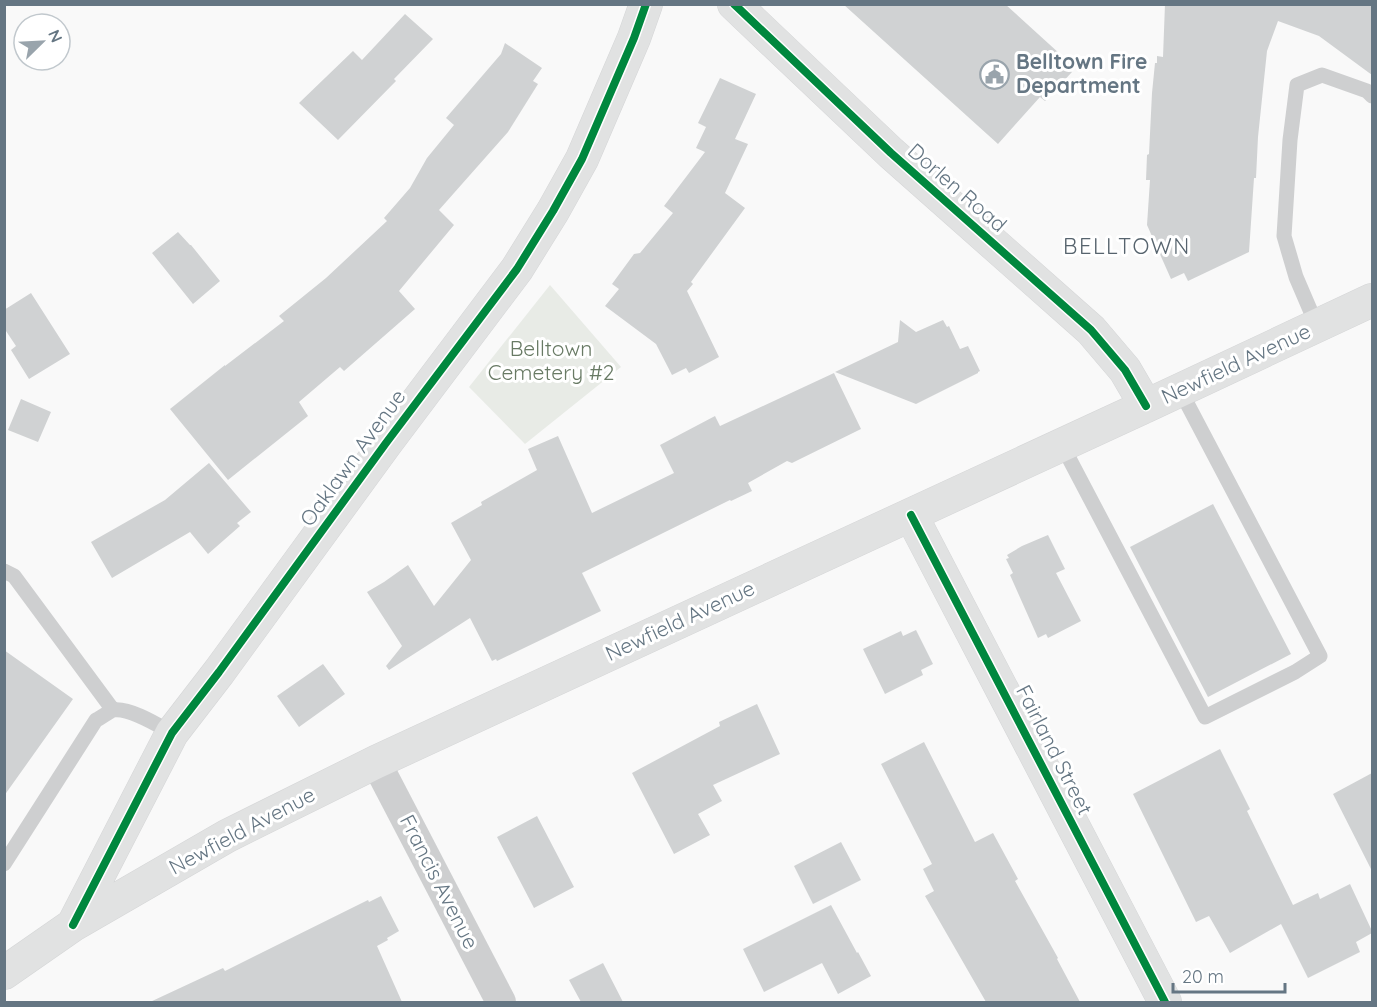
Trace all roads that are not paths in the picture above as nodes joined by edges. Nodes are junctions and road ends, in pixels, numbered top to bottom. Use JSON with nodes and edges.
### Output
{"nodes":[{"id":1,"x":646,"y":4,"type":"edge"},
{"id":2,"x":734,"y":4,"type":"edge"},
{"id":3,"x":1372,"y":96,"type":"edge"},
{"id":4,"x":1372,"y":300,"type":"edge"},
{"id":5,"x":1317,"y":326,"type":"junction"},
{"id":6,"x":1180,"y":390,"type":"junction"},
{"id":7,"x":1146,"y":406,"type":"junction"},
{"id":8,"x":1062,"y":445,"type":"junction"},
{"id":9,"x":911,"y":515,"type":"junction"},
{"id":10,"x":4,"y":571,"type":"edge"},
{"id":11,"x":113,"y":710,"type":"junction"},
{"id":12,"x":172,"y":733,"type":"junction"},
{"id":13,"x":376,"y":762,"type":"junction"},
{"id":14,"x":4,"y":864,"type":"edge"},
{"id":15,"x":73,"y":924,"type":"junction"},
{"id":16,"x":4,"y":973,"type":"edge"},
{"id":17,"x":501,"y":1002,"type":"edge"},
{"id":18,"x":1165,"y":1002,"type":"edge"}],
"edges":[{"from":1,"to":12,"type":"street","name":"Oaklawn Avenue"},
{"from":2,"to":7,"type":"street","name":"Dorlen Road"},
{"from":3,"to":5,"type":"lane"},
{"from":4,"to":5,"type":"street","name":"Newfield Avenue"},
{"from":5,"to":6,"type":"street","name":"Newfield Avenue"},
{"from":6,"to":7,"type":"street","name":"Newfield Avenue"},
{"from":6,"to":8,"type":"lane"},
{"from":7,"to":8,"type":"street","name":"Newfield Avenue"},
{"from":8,"to":9,"type":"street","name":"Newfield Avenue"},
{"from":9,"to":13,"type":"street","name":"Newfield Avenue"},
{"from":9,"to":18,"type":"street","name":"Fairland Street"},
{"from":10,"to":11,"type":"lane"},
{"from":11,"to":12,"type":"lane"},
{"from":11,"to":14,"type":"lane"},
{"from":12,"to":15,"type":"street","name":"Oaklawn Avenue"},
{"from":13,"to":15,"type":"street","name":"Newfield Avenue"},
{"from":13,"to":17,"type":"street","name":"Francis Avenue"},
{"from":15,"to":16,"type":"street","name":"Newfield Avenue"}]}
